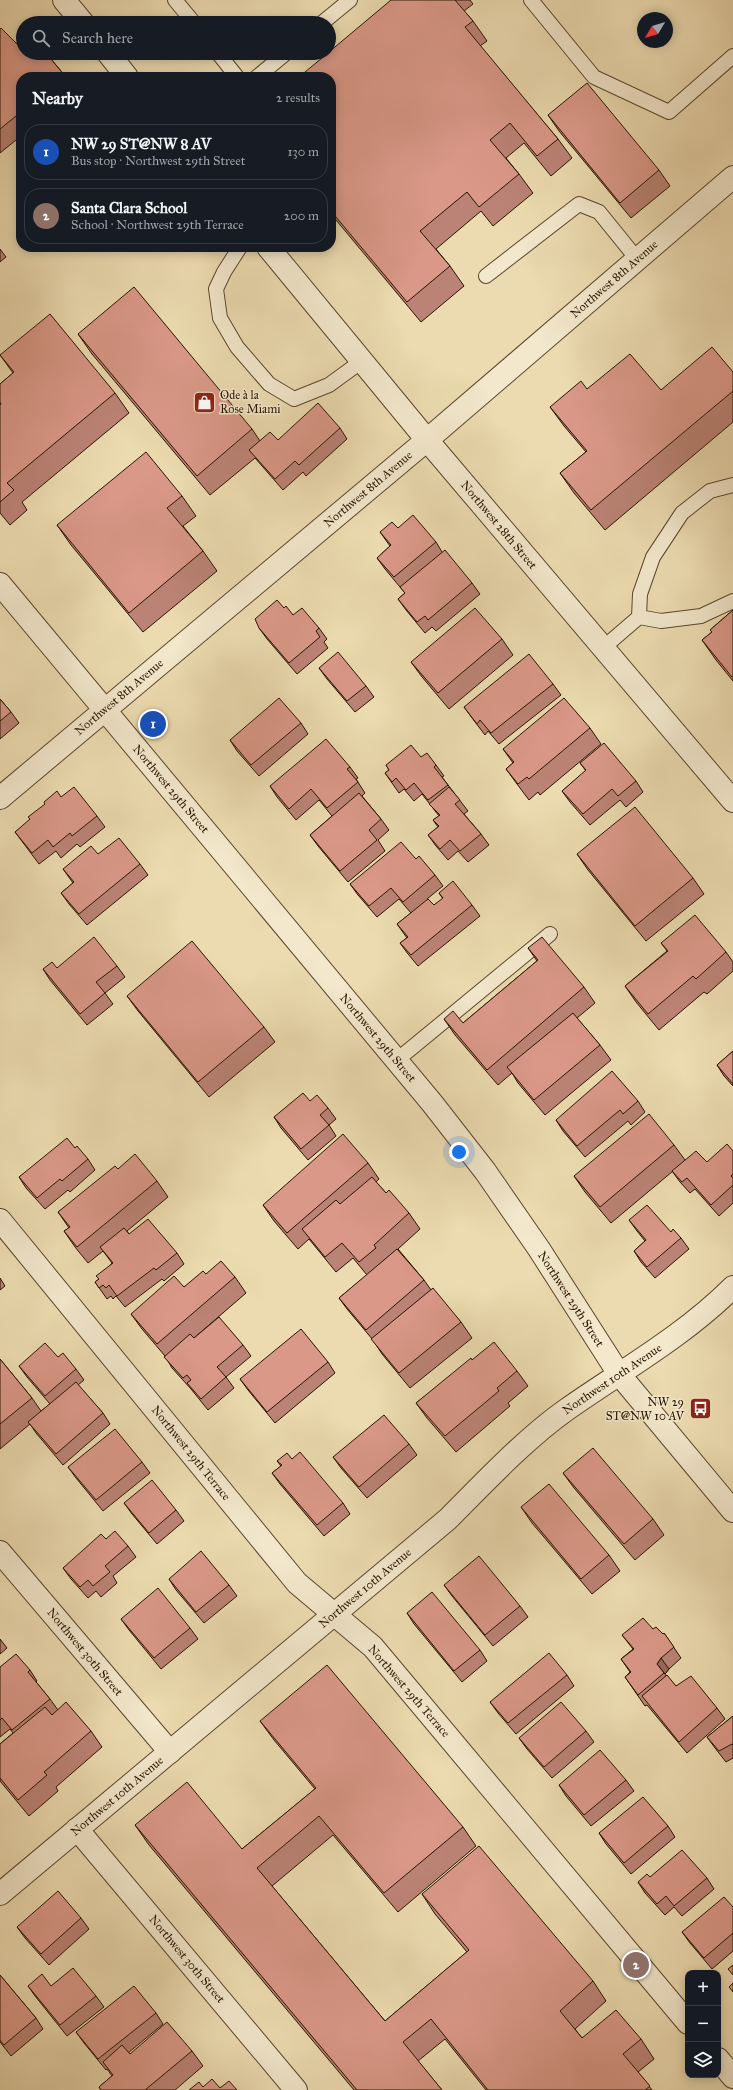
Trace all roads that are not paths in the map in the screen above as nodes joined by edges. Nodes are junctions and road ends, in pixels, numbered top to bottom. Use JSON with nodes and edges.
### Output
{"nodes":[{"id":1,"x":64,"y":0,"type":"edge"},
{"id":2,"x":175,"y":0,"type":"edge"},
{"id":3,"x":350,"y":0,"type":"edge"},
{"id":4,"x":531,"y":0,"type":"edge"},
{"id":5,"x":77,"y":16,"type":"edge"},
{"id":6,"x":188,"y":16,"type":"edge"},
{"id":7,"x":331,"y":16,"type":"edge"},
{"id":8,"x":733,"y":56,"type":"edge"},
{"id":9,"x":114,"y":60,"type":"edge"},
{"id":10,"x":224,"y":60,"type":"edge"},
{"id":11,"x":278,"y":60,"type":"edge"},
{"id":12,"x":123,"y":72,"type":"edge"},
{"id":13,"x":233,"y":72,"type":"edge"},
{"id":14,"x":263,"y":72,"type":"edge"},
{"id":15,"x":733,"y":177,"type":"edge"},
{"id":16,"x":237,"y":252,"type":"edge"},
{"id":17,"x":272,"y":252,"type":"edge"},
{"id":18,"x":637,"y":260,"type":"junction"},
{"id":19,"x":486,"y":276,"type":"dead end"},
{"id":20,"x":362,"y":360,"type":"junction"},
{"id":21,"x":427,"y":440,"type":"junction"},
{"id":22,"x":733,"y":485,"type":"edge"},
{"id":23,"x":0,"y":584,"type":"edge"},
{"id":24,"x":733,"y":601,"type":"edge"},
{"id":25,"x":639,"y":617,"type":"junction"},
{"id":26,"x":604,"y":648,"type":"junction"},
{"id":27,"x":105,"y":709,"type":"junction"},
{"id":28,"x":0,"y":798,"type":"edge"},
{"id":29,"x":733,"y":802,"type":"edge"},
{"id":30,"x":550,"y":934,"type":"dead end"},
{"id":31,"x":397,"y":1060,"type":"junction"},
{"id":32,"x":0,"y":1220,"type":"edge"},
{"id":33,"x":733,"y":1287,"type":"edge"},
{"id":34,"x":619,"y":1374,"type":"junction"},
{"id":35,"x":733,"y":1511,"type":"edge"},
{"id":36,"x":0,"y":1552,"type":"edge"},
{"id":37,"x":334,"y":1614,"type":"junction"},
{"id":38,"x":170,"y":1752,"type":"junction"},
{"id":39,"x":77,"y":1829,"type":"junction"},
{"id":40,"x":0,"y":1894,"type":"edge"},
{"id":41,"x":685,"y":2019,"type":"edge"},
{"id":42,"x":721,"y":2063,"type":"edge"},
{"id":43,"x":733,"y":2077,"type":"edge"},
{"id":44,"x":296,"y":2090,"type":"edge"}],
"edges":[{"from":1,"to":5,"type":"street"},
{"from":2,"to":6,"type":"lane"},
{"from":3,"to":7,"type":"lane"},
{"from":4,"to":8,"type":"lane"},
{"from":9,"to":12,"type":"street"},
{"from":10,"to":13,"type":"lane"},
{"from":11,"to":14,"type":"lane"},
{"from":15,"to":18,"type":"street","name":"Northwest 8th Avenue"},
{"from":16,"to":20,"type":"lane"},
{"from":17,"to":20,"type":"street","name":"Northwest 28th Street"},
{"from":18,"to":19,"type":"lane"},
{"from":18,"to":21,"type":"street","name":"Northwest 8th Avenue"},
{"from":20,"to":21,"type":"street","name":"Northwest 28th Street"},
{"from":21,"to":26,"type":"street","name":"Northwest 28th Street"},
{"from":21,"to":27,"type":"street","name":"Northwest 8th Avenue"},
{"from":22,"to":25,"type":"lane"},
{"from":23,"to":27,"type":"street","name":"Northwest 29th Street"},
{"from":24,"to":25,"type":"lane"},
{"from":25,"to":26,"type":"lane"},
{"from":26,"to":29,"type":"street","name":"Northwest 28th Street"},
{"from":27,"to":28,"type":"street","name":"Northwest 8th Avenue"},
{"from":27,"to":31,"type":"street","name":"Northwest 29th Street"},
{"from":30,"to":31,"type":"lane"},
{"from":31,"to":34,"type":"street","name":"Northwest 29th Street"},
{"from":32,"to":37,"type":"street","name":"Northwest 29th Terrace"},
{"from":33,"to":34,"type":"street","name":"Northwest 10th Avenue"},
{"from":34,"to":35,"type":"street","name":"Northwest 29th Street"},
{"from":34,"to":37,"type":"street","name":"Northwest 10th Avenue"},
{"from":36,"to":38,"type":"street","name":"Northwest 30th Street"},
{"from":37,"to":38,"type":"street","name":"Northwest 10th Avenue"},
{"from":37,"to":41,"type":"street","name":"Northwest 29th Terrace"},
{"from":38,"to":39,"type":"street","name":"Northwest 10th Avenue"},
{"from":39,"to":40,"type":"street","name":"Northwest 10th Avenue"},
{"from":39,"to":44,"type":"street","name":"Northwest 30th Street"},
{"from":42,"to":43,"type":"street"}]}
